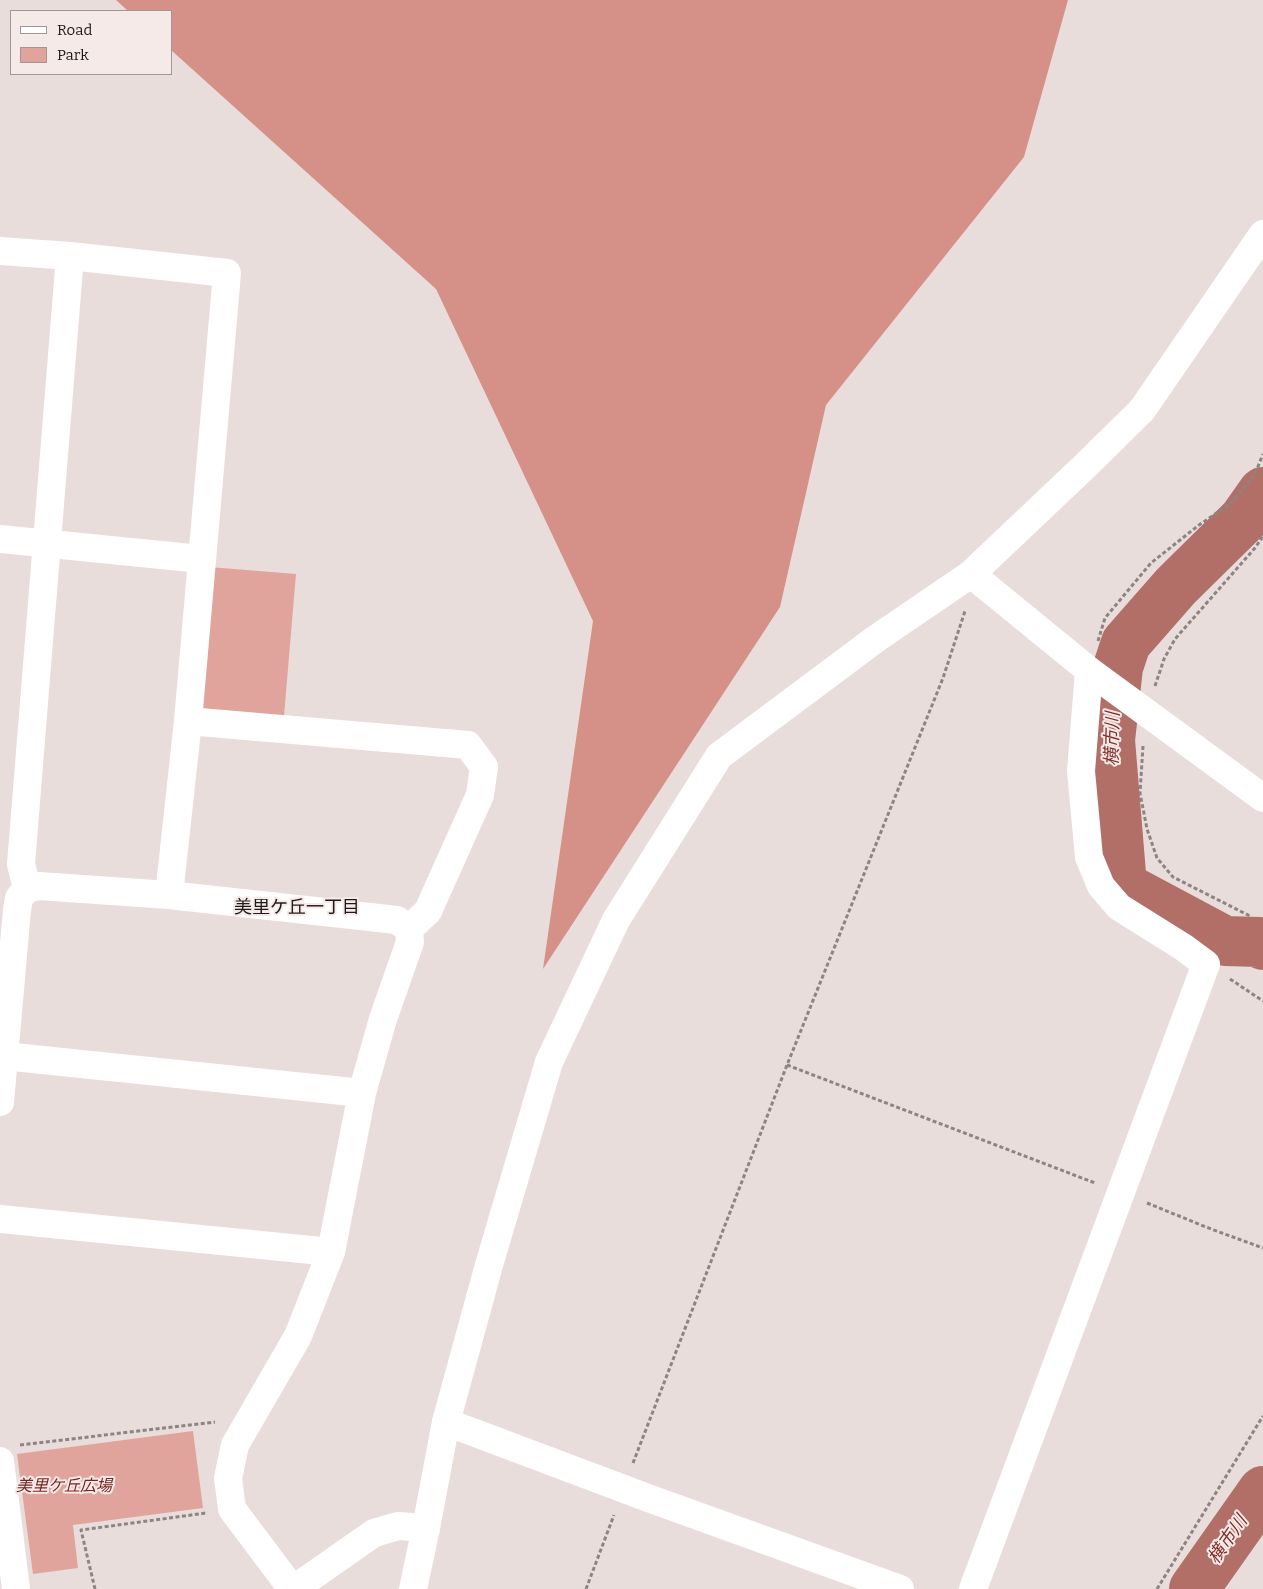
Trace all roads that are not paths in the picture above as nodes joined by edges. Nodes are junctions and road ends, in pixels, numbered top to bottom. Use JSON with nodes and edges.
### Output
{"nodes":[{"id":1,"x":1263,"y":234,"type":"edge"},
{"id":2,"x":0,"y":251,"type":"edge"},
{"id":3,"x":70,"y":256,"type":"junction"},
{"id":4,"x":0,"y":539,"type":"edge"},
{"id":5,"x":48,"y":544,"type":"junction"},
{"id":6,"x":201,"y":559,"type":"junction"},
{"id":7,"x":972,"y":575,"type":"junction"},
{"id":8,"x":1090,"y":672,"type":"junction"},
{"id":9,"x":188,"y":721,"type":"junction"},
{"id":10,"x":1263,"y":798,"type":"edge"},
{"id":11,"x":27,"y":889,"type":"junction"},
{"id":12,"x":169,"y":895,"type":"junction"},
{"id":13,"x":409,"y":929,"type":"junction"},
{"id":14,"x":4,"y":1056,"type":"junction"},
{"id":15,"x":362,"y":1093,"type":"junction"},
{"id":16,"x":0,"y":1102,"type":"edge"},
{"id":17,"x":0,"y":1219,"type":"edge"},
{"id":18,"x":331,"y":1252,"type":"junction"},
{"id":19,"x":446,"y":1422,"type":"junction"},
{"id":20,"x":10,"y":1453,"type":"edge"},
{"id":21,"x":426,"y":1528,"type":"junction"},
{"id":22,"x":16,"y":1589,"type":"edge"},
{"id":23,"x":293,"y":1589,"type":"edge"},
{"id":24,"x":412,"y":1589,"type":"edge"},
{"id":25,"x":900,"y":1589,"type":"edge"},
{"id":26,"x":973,"y":1589,"type":"edge"}],
"edges":[{"from":1,"to":7,"type":"street"},
{"from":2,"to":3,"type":"street"},
{"from":3,"to":5,"type":"street"},
{"from":3,"to":6,"type":"street"},
{"from":4,"to":5,"type":"street"},
{"from":5,"to":6,"type":"street"},
{"from":5,"to":11,"type":"street"},
{"from":6,"to":9,"type":"street"},
{"from":7,"to":8,"type":"street"},
{"from":7,"to":19,"type":"street"},
{"from":8,"to":10,"type":"street"},
{"from":8,"to":26,"type":"street"},
{"from":9,"to":12,"type":"street"},
{"from":9,"to":13,"type":"street"},
{"from":11,"to":12,"type":"street"},
{"from":11,"to":14,"type":"street"},
{"from":12,"to":13,"type":"street"},
{"from":13,"to":15,"type":"street"},
{"from":14,"to":15,"type":"street"},
{"from":14,"to":16,"type":"street"},
{"from":15,"to":18,"type":"street"},
{"from":17,"to":18,"type":"street"},
{"from":18,"to":23,"type":"street"},
{"from":19,"to":21,"type":"street"},
{"from":19,"to":25,"type":"street"},
{"from":20,"to":22,"type":"street"},
{"from":21,"to":23,"type":"street"},
{"from":21,"to":24,"type":"street"}]}
